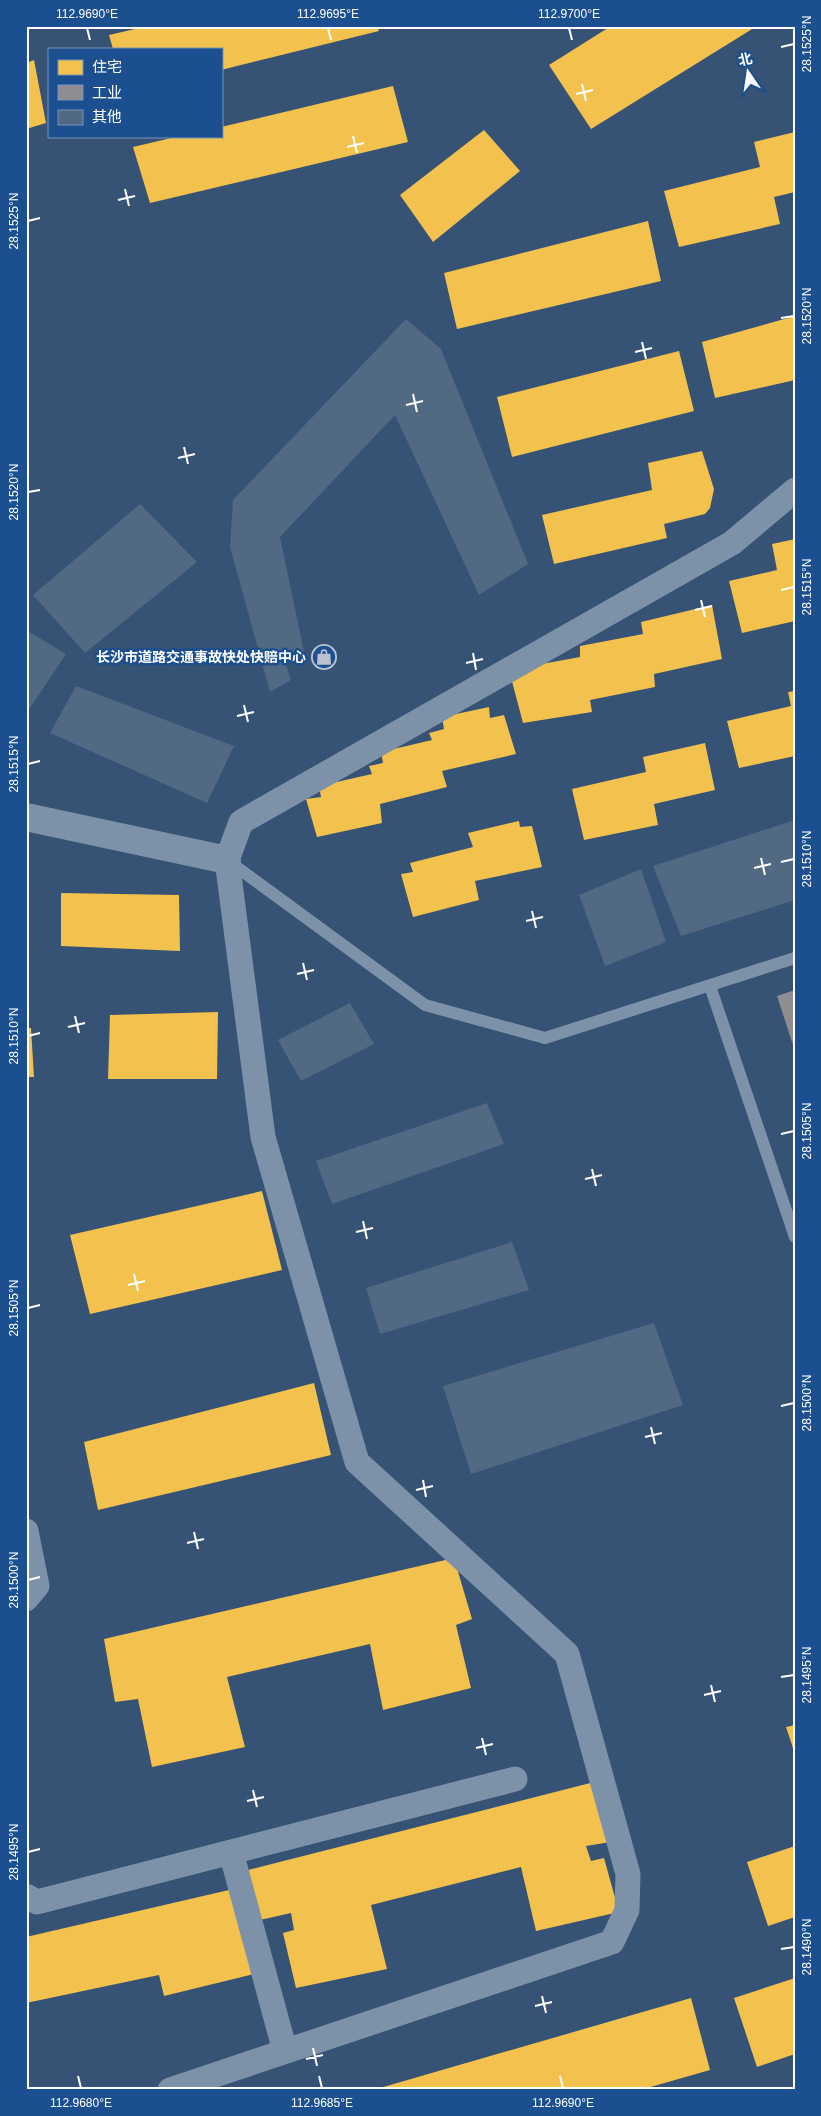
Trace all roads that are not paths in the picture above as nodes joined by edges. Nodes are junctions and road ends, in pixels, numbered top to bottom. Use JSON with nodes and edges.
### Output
{"nodes":[{"id":1,"x":795,"y":490,"type":"edge"},
{"id":2,"x":26,"y":817,"type":"edge"},
{"id":3,"x":227,"y":860,"type":"junction"},
{"id":4,"x":795,"y":958,"type":"edge"},
{"id":5,"x":710,"y":986,"type":"junction"},
{"id":6,"x":795,"y":1237,"type":"edge"},
{"id":7,"x":26,"y":1531,"type":"edge"},
{"id":8,"x":26,"y":1599,"type":"edge"},
{"id":9,"x":515,"y":1779,"type":"dead end"},
{"id":10,"x":231,"y":1852,"type":"junction"},
{"id":11,"x":26,"y":1896,"type":"edge"},
{"id":12,"x":285,"y":2051,"type":"junction"},
{"id":13,"x":170,"y":2090,"type":"edge"}],
"edges":[{"from":1,"to":3,"type":"street"},
{"from":2,"to":3,"type":"street"},
{"from":3,"to":5,"type":"lane"},
{"from":3,"to":12,"type":"street"},
{"from":4,"to":5,"type":"lane"},
{"from":5,"to":6,"type":"lane"},
{"from":7,"to":8,"type":"street"},
{"from":9,"to":10,"type":"street"},
{"from":10,"to":11,"type":"street"},
{"from":10,"to":12,"type":"street"},
{"from":12,"to":13,"type":"street"}]}
